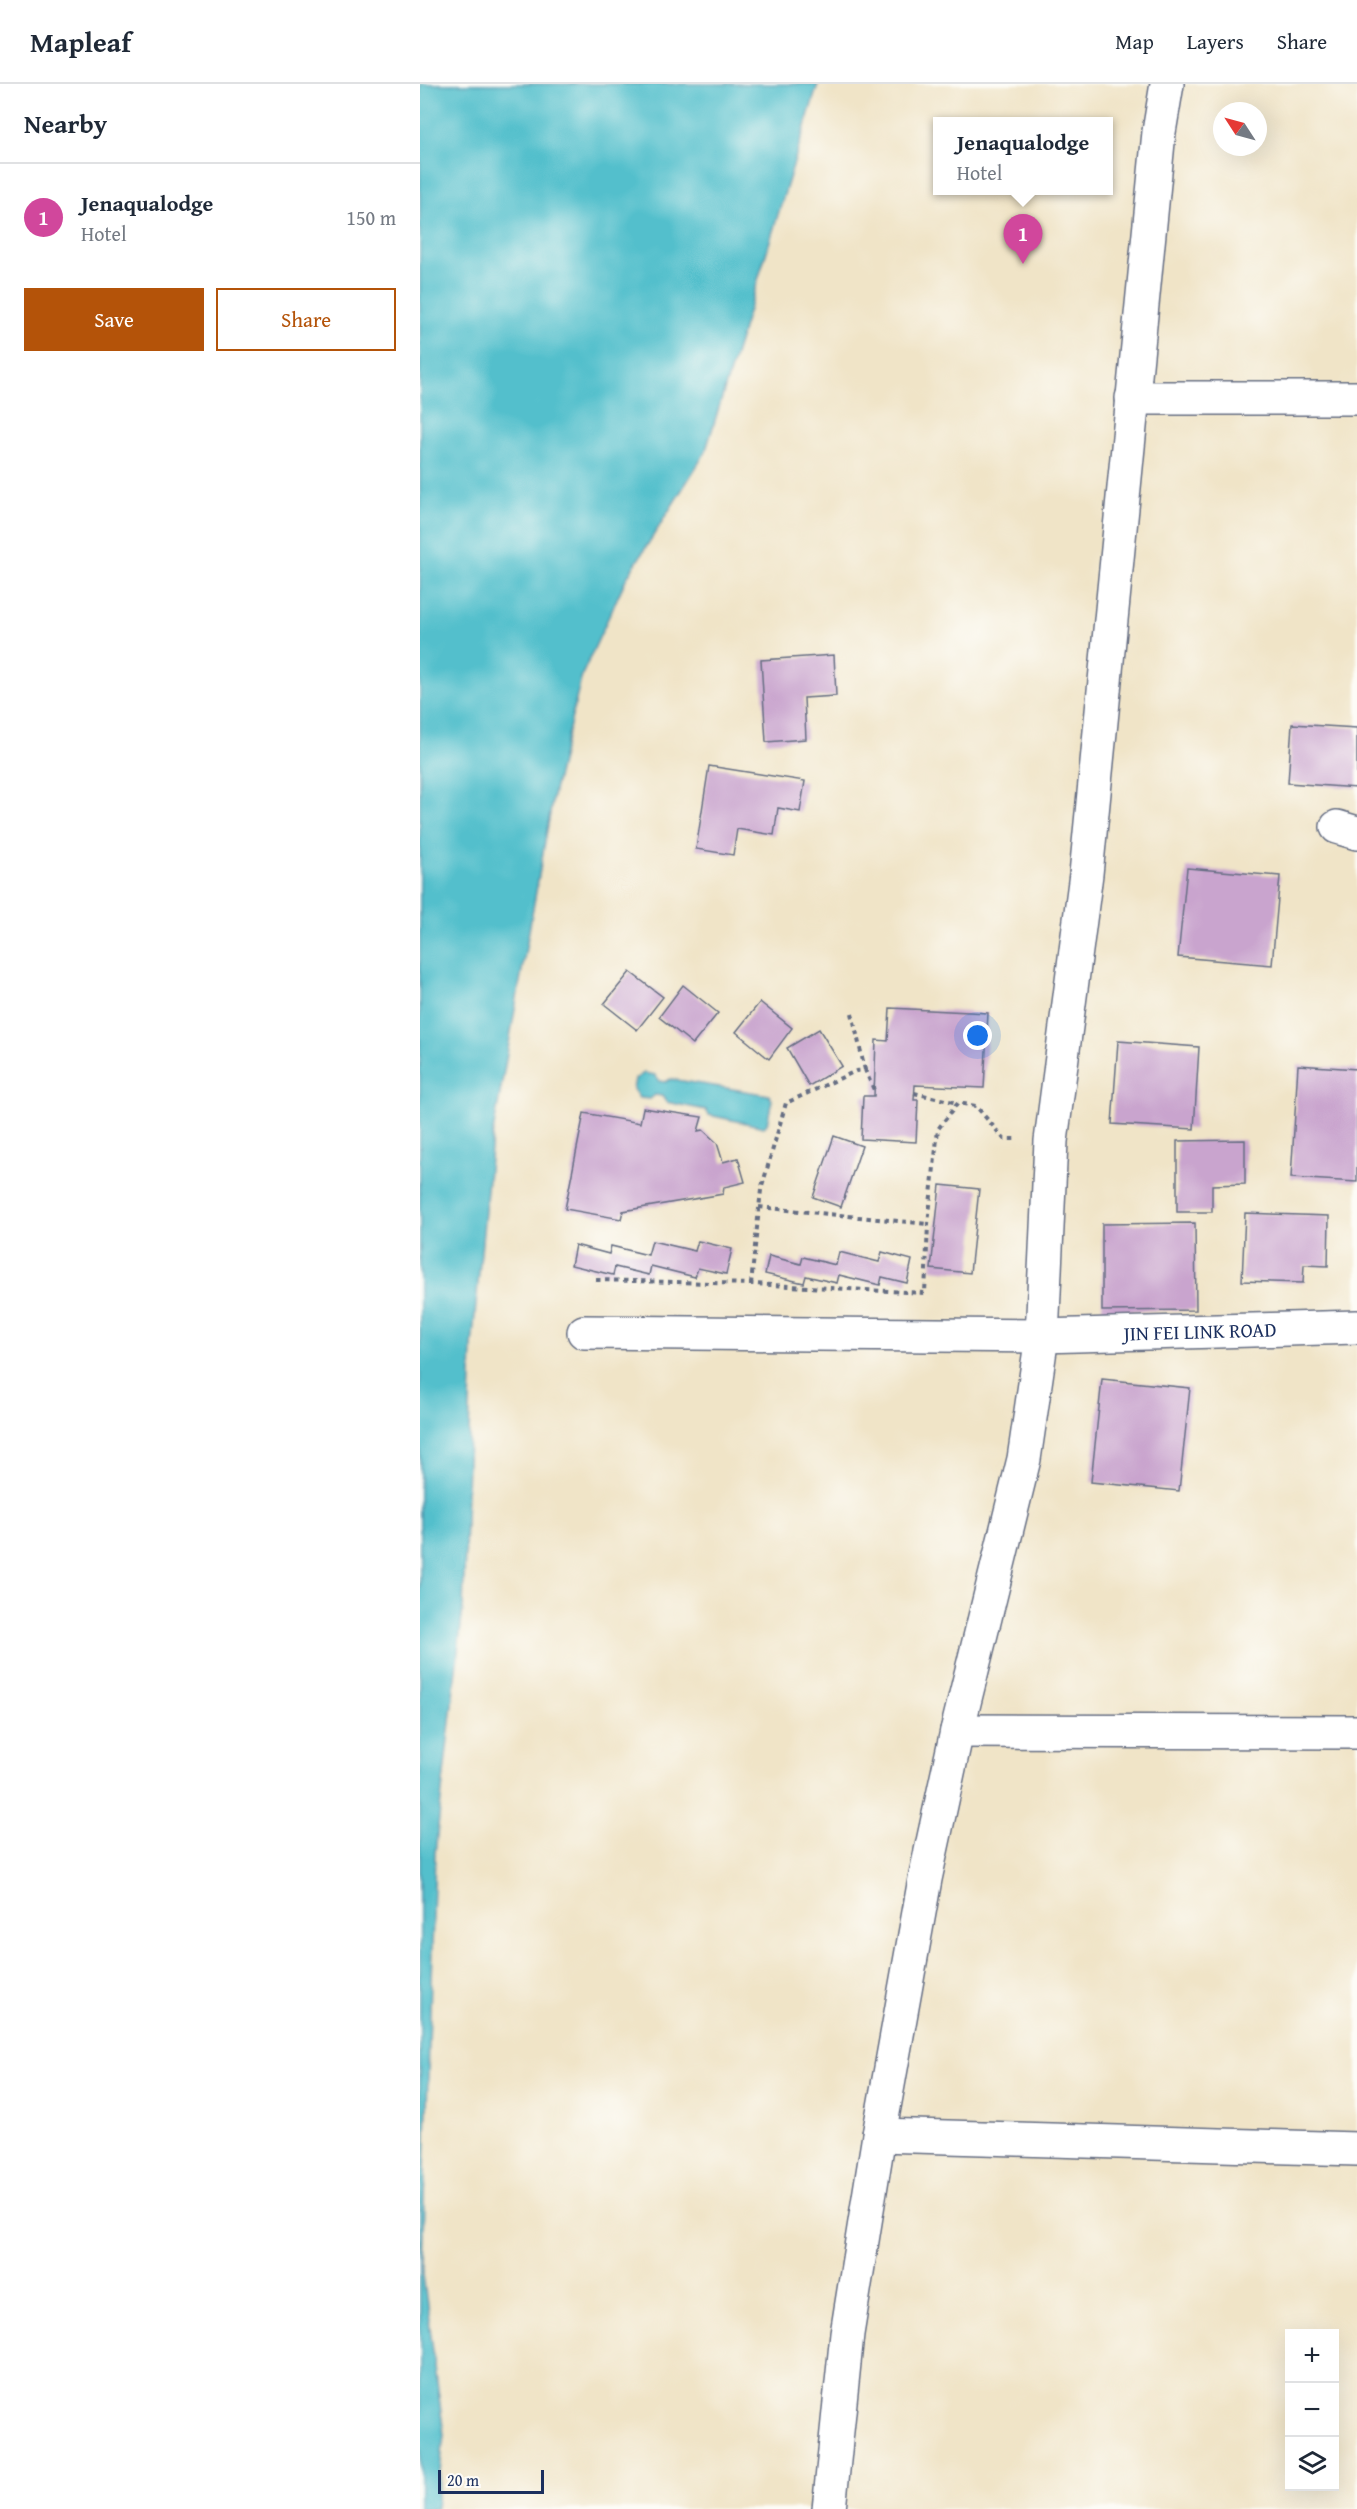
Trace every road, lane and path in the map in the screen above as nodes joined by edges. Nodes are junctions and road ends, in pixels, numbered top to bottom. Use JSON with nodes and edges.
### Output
{"nodes":[{"id":1,"x":1167,"y":84,"type":"edge"},
{"id":2,"x":1132,"y":398,"type":"junction"},
{"id":3,"x":1357,"y":398,"type":"edge"},
{"id":4,"x":852,"y":1013,"type":"dead end"},
{"id":5,"x":866,"y":1070,"type":"junction"},
{"id":6,"x":874,"y":1090,"type":"dead end"},
{"id":7,"x":914,"y":1092,"type":"dead end"},
{"id":8,"x":958,"y":1103,"type":"junction"},
{"id":9,"x":1051,"y":1141,"type":"junction"},
{"id":10,"x":759,"y":1207,"type":"junction"},
{"id":11,"x":928,"y":1224,"type":"junction"},
{"id":12,"x":596,"y":1280,"type":"dead end"},
{"id":13,"x":751,"y":1284,"type":"junction"},
{"id":14,"x":1357,"y":1327,"type":"edge"},
{"id":15,"x":584,"y":1332,"type":"dead end"},
{"id":16,"x":1042,"y":1336,"type":"junction"},
{"id":17,"x":957,"y":1731,"type":"junction"},
{"id":18,"x":1357,"y":1732,"type":"edge"},
{"id":19,"x":879,"y":2135,"type":"junction"},
{"id":20,"x":1357,"y":2149,"type":"edge"},
{"id":21,"x":829,"y":2509,"type":"edge"}],
"edges":[{"from":1,"to":2,"type":"main road"},
{"from":2,"to":3,"type":"main road"},
{"from":2,"to":9,"type":"main road"},
{"from":4,"to":5,"type":"path"},
{"from":5,"to":6,"type":"path"},
{"from":5,"to":10,"type":"path"},
{"from":7,"to":8,"type":"path"},
{"from":8,"to":9,"type":"path"},
{"from":8,"to":11,"type":"path"},
{"from":9,"to":16,"type":"main road"},
{"from":10,"to":11,"type":"path"},
{"from":10,"to":13,"type":"path"},
{"from":11,"to":13,"type":"path"},
{"from":12,"to":13,"type":"path"},
{"from":14,"to":16,"type":"main road","name":"JIN FEI LINK ROAD"},
{"from":15,"to":16,"type":"main road","name":"JIN FEI LINK ROAD"},
{"from":16,"to":17,"type":"main road"},
{"from":17,"to":18,"type":"main road"},
{"from":17,"to":19,"type":"main road"},
{"from":19,"to":20,"type":"main road"},
{"from":19,"to":21,"type":"main road"}]}
